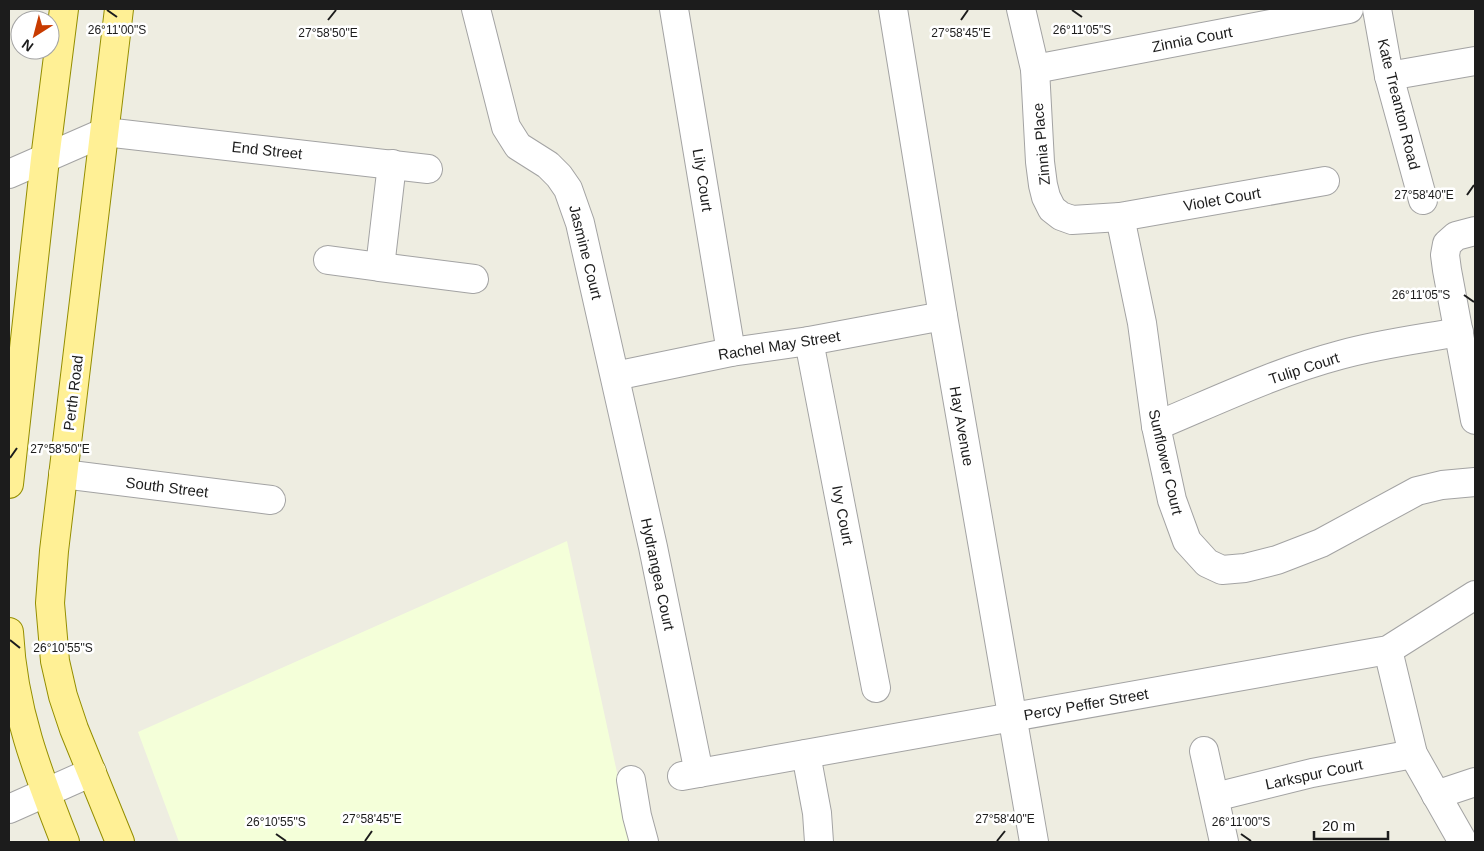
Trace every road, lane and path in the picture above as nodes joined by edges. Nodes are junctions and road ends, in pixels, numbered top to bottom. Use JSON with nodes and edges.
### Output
{"nodes":[{"id":1,"x":64,"y":9,"type":"edge"},
{"id":2,"x":119,"y":9,"type":"edge"},
{"id":3,"x":476,"y":9,"type":"edge"},
{"id":4,"x":674,"y":9,"type":"edge"},
{"id":5,"x":893,"y":9,"type":"edge"},
{"id":6,"x":1021,"y":9,"type":"edge"},
{"id":7,"x":1349,"y":9,"type":"edge"},
{"id":8,"x":1377,"y":9,"type":"edge"},
{"id":9,"x":1475,"y":61,"type":"edge"},
{"id":10,"x":1035,"y":69,"type":"junction"},
{"id":11,"x":1389,"y":76,"type":"junction"},
{"id":12,"x":105,"y":132,"type":"junction"},
{"id":13,"x":45,"y":158,"type":"junction"},
{"id":14,"x":392,"y":164,"type":"junction"},
{"id":15,"x":428,"y":169,"type":"dead end"},
{"id":16,"x":9,"y":174,"type":"edge"},
{"id":17,"x":1325,"y":180,"type":"dead end"},
{"id":18,"x":1423,"y":200,"type":"dead end"},
{"id":19,"x":1120,"y":216,"type":"junction"},
{"id":20,"x":1475,"y":231,"type":"edge"},
{"id":21,"x":328,"y":260,"type":"dead end"},
{"id":22,"x":380,"y":267,"type":"junction"},
{"id":23,"x":474,"y":279,"type":"dead end"},
{"id":24,"x":943,"y":316,"type":"junction"},
{"id":25,"x":1459,"y":332,"type":"junction"},
{"id":26,"x":809,"y":341,"type":"junction"},
{"id":27,"x":732,"y":352,"type":"junction"},
{"id":28,"x":616,"y":376,"type":"junction"},
{"id":29,"x":1474,"y":409,"type":"edge"},
{"id":30,"x":1156,"y":426,"type":"junction"},
{"id":31,"x":63,"y":474,"type":"junction"},
{"id":32,"x":1475,"y":482,"type":"edge"},
{"id":33,"x":9,"y":484,"type":"edge"},
{"id":34,"x":271,"y":500,"type":"dead end"},
{"id":35,"x":1475,"y":595,"type":"edge"},
{"id":36,"x":9,"y":632,"type":"edge"},
{"id":37,"x":1388,"y":650,"type":"junction"},
{"id":38,"x":876,"y":688,"type":"dead end"},
{"id":39,"x":1012,"y":717,"type":"junction"},
{"id":40,"x":1204,"y":751,"type":"dead end"},
{"id":41,"x":806,"y":754,"type":"junction"},
{"id":42,"x":1414,"y":754,"type":"junction"},
{"id":43,"x":92,"y":772,"type":"junction"},
{"id":44,"x":690,"y":774,"type":"joint"},
{"id":45,"x":631,"y":780,"type":"dead end"},
{"id":46,"x":1475,"y":782,"type":"edge"},
{"id":47,"x":45,"y":793,"type":"junction"},
{"id":48,"x":1436,"y":795,"type":"junction"},
{"id":49,"x":1215,"y":797,"type":"junction"},
{"id":50,"x":9,"y":809,"type":"edge"},
{"id":51,"x":65,"y":842,"type":"edge"},
{"id":52,"x":120,"y":842,"type":"edge"},
{"id":53,"x":644,"y":842,"type":"edge"},
{"id":54,"x":819,"y":842,"type":"edge"},
{"id":55,"x":1034,"y":842,"type":"edge"},
{"id":56,"x":1224,"y":842,"type":"edge"},
{"id":57,"x":1463,"y":842,"type":"edge"}],
"edges":[{"from":1,"to":13,"type":"main road"},
{"from":2,"to":12,"type":"main road","name":"Perth Road"},
{"from":3,"to":28,"type":"street","name":"Jasmine Court"},
{"from":4,"to":27,"type":"street","name":"Lily Court"},
{"from":5,"to":24,"type":"street","name":"Hay Avenue"},
{"from":6,"to":10,"type":"street","name":"Zinnia Place"},
{"from":7,"to":10,"type":"street","name":"Zinnia Court"},
{"from":8,"to":11,"type":"street","name":"Kate Treanton Road"},
{"from":9,"to":11,"type":"street"},
{"from":10,"to":19,"type":"street","name":"Zinnia Place"},
{"from":11,"to":18,"type":"street","name":"Kate Treanton Road"},
{"from":12,"to":13,"type":"street"},
{"from":12,"to":14,"type":"street","name":"End Street"},
{"from":12,"to":31,"type":"main road","name":"Perth Road"},
{"from":13,"to":16,"type":"street"},
{"from":13,"to":33,"type":"main road"},
{"from":14,"to":15,"type":"street","name":"End Street"},
{"from":14,"to":22,"type":"street"},
{"from":17,"to":19,"type":"street","name":"Violet Court"},
{"from":19,"to":30,"type":"street","name":"Sunflower Court"},
{"from":20,"to":25,"type":"street"},
{"from":21,"to":22,"type":"street"},
{"from":22,"to":23,"type":"street"},
{"from":24,"to":26,"type":"street","name":"Rachel May Street"},
{"from":24,"to":39,"type":"street","name":"Hay Avenue"},
{"from":25,"to":29,"type":"street"},
{"from":25,"to":30,"type":"street","name":"Tulip Court"},
{"from":26,"to":27,"type":"street","name":"Rachel May Street"},
{"from":26,"to":38,"type":"street","name":"Ivy Court"},
{"from":27,"to":28,"type":"street","name":"Rachel May Street"},
{"from":28,"to":44,"type":"street","name":"Hydrangea Court"},
{"from":30,"to":32,"type":"street","name":"Sunflower Court"},
{"from":31,"to":34,"type":"street","name":"South Street"},
{"from":31,"to":43,"type":"main road","name":"Perth Road"},
{"from":35,"to":37,"type":"street","name":"Percy Peffer Street"},
{"from":36,"to":47,"type":"main road"},
{"from":37,"to":39,"type":"street","name":"Percy Peffer Street"},
{"from":37,"to":42,"type":"street"},
{"from":39,"to":41,"type":"street","name":"Percy Peffer Street"},
{"from":39,"to":55,"type":"street","name":"Hay Avenue"},
{"from":40,"to":49,"type":"street"},
{"from":41,"to":44,"type":"street","name":"Percy Peffer Street"},
{"from":41,"to":54,"type":"street"},
{"from":42,"to":48,"type":"street"},
{"from":42,"to":49,"type":"street","name":"Larkspur Court"},
{"from":43,"to":47,"type":"street"},
{"from":43,"to":52,"type":"main road","name":"Perth Road"},
{"from":45,"to":53,"type":"street"},
{"from":46,"to":48,"type":"street"},
{"from":47,"to":50,"type":"street"},
{"from":47,"to":51,"type":"main road"},
{"from":48,"to":57,"type":"street"},
{"from":49,"to":56,"type":"street"}]}
